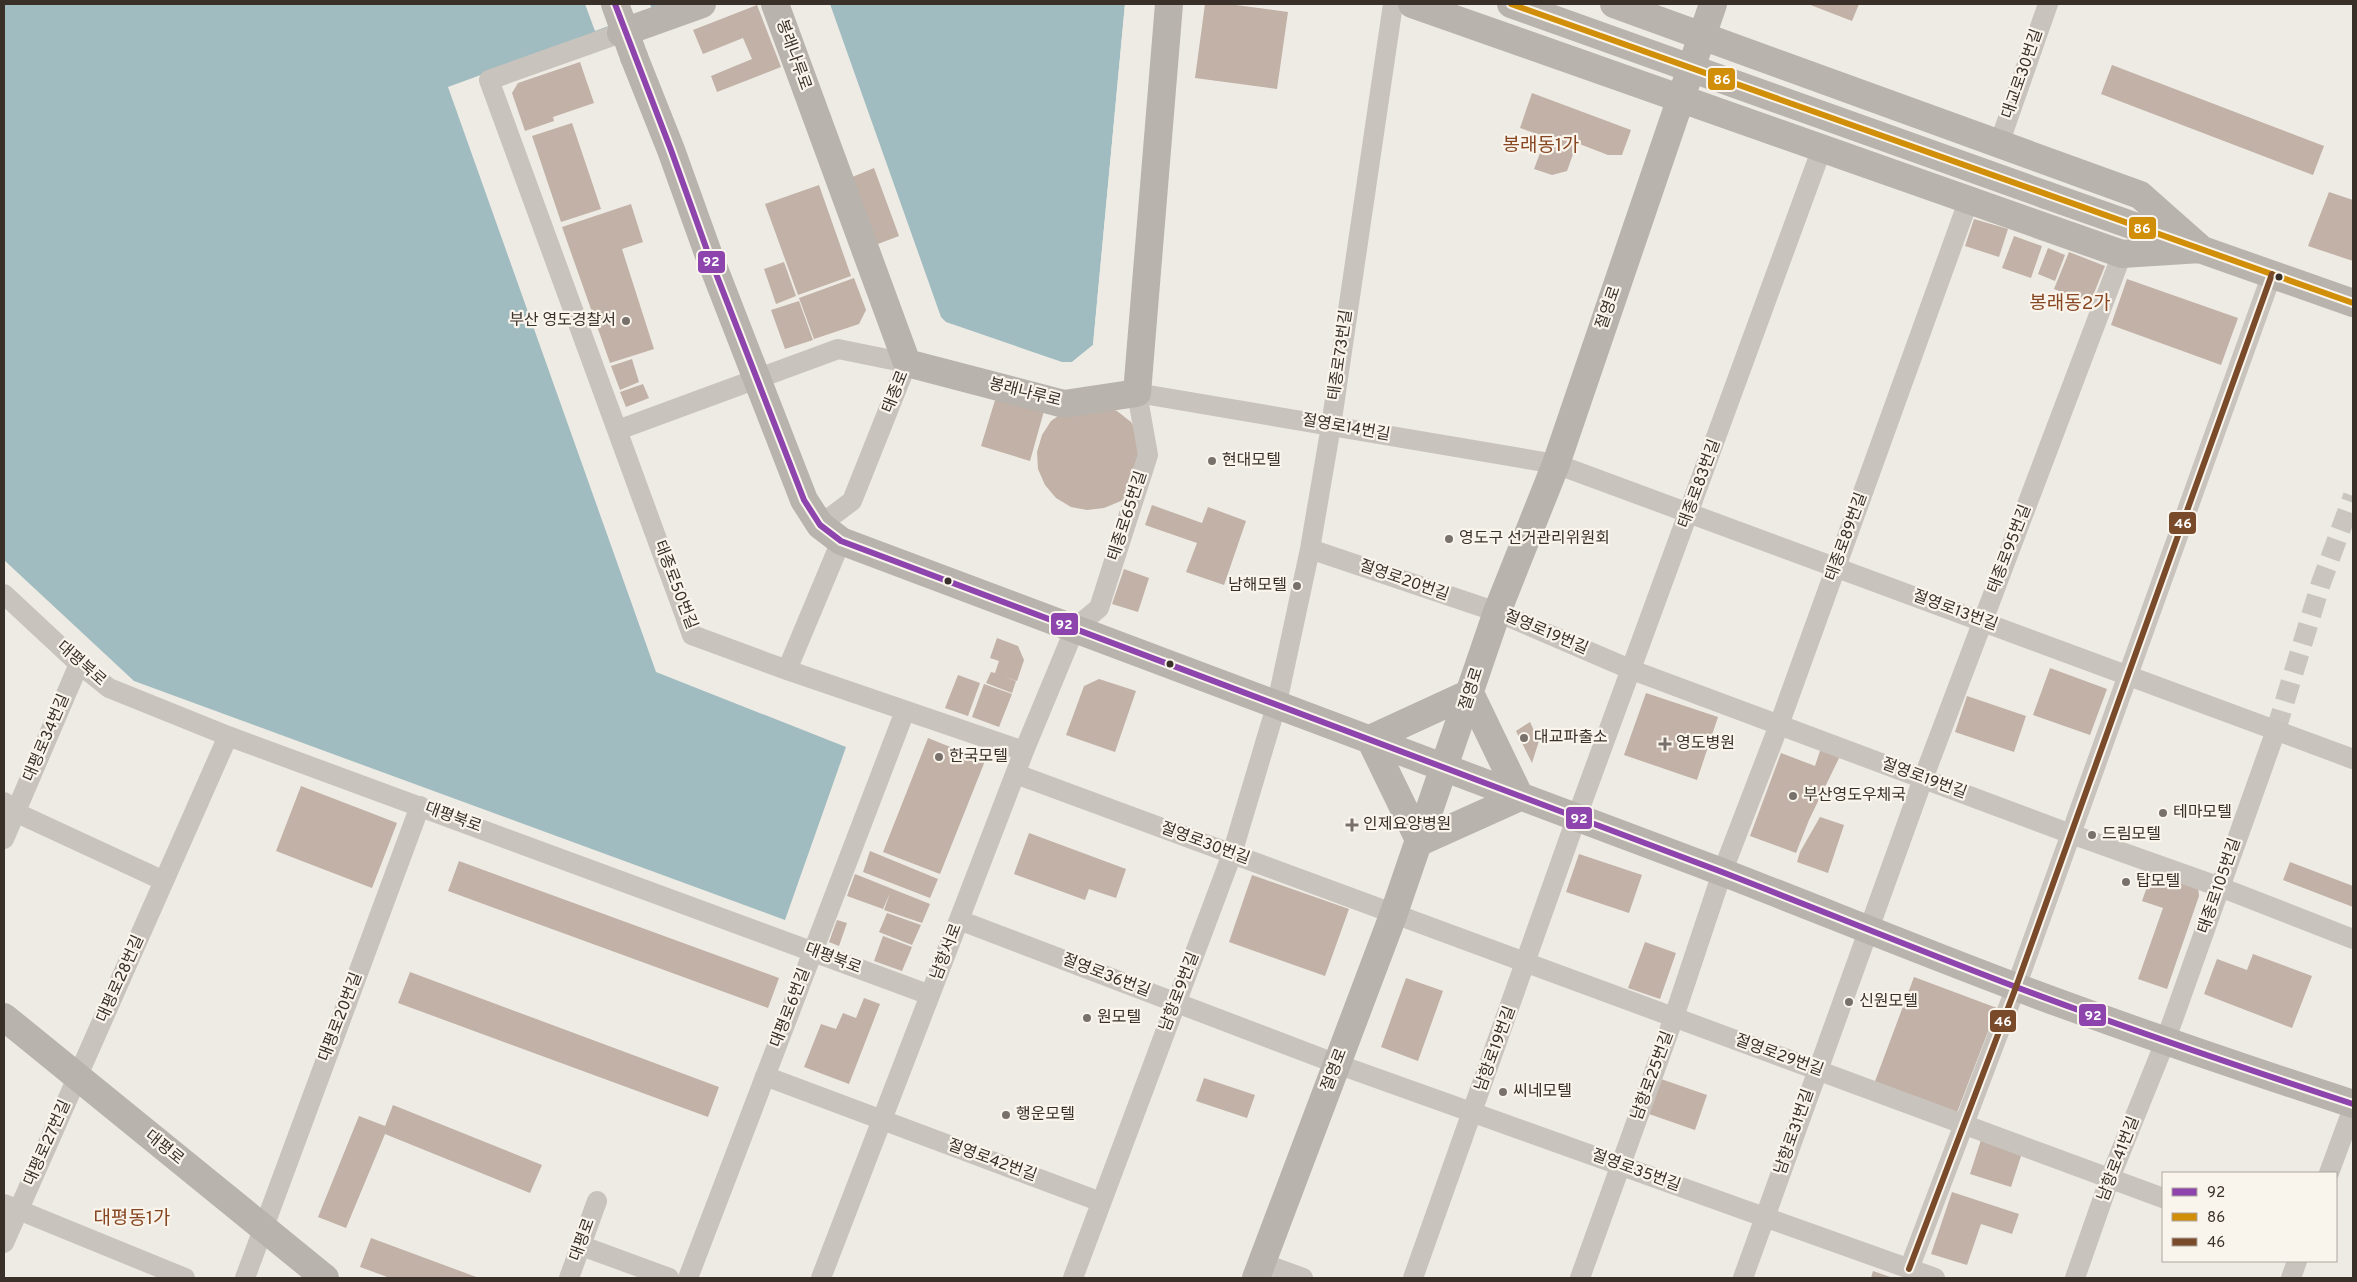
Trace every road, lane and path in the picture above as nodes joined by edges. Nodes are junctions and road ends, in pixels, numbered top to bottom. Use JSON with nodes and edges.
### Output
{"nodes":[{"id":1,"x":615,"y":4,"type":"edge"},
{"id":2,"x":702,"y":4,"type":"edge"},
{"id":3,"x":774,"y":4,"type":"edge"},
{"id":4,"x":1169,"y":4,"type":"edge"},
{"id":5,"x":1393,"y":4,"type":"edge"},
{"id":6,"x":1412,"y":4,"type":"edge"},
{"id":7,"x":1511,"y":4,"type":"edge"},
{"id":8,"x":1614,"y":4,"type":"edge"},
{"id":9,"x":1713,"y":4,"type":"edge"},
{"id":10,"x":2048,"y":4,"type":"edge"},
{"id":11,"x":621,"y":33,"type":"joint"},
{"id":12,"x":1702,"y":35,"type":"junction"},
{"id":13,"x":1682,"y":98,"type":"junction"},
{"id":14,"x":1999,"y":144,"type":"junction"},
{"id":15,"x":1822,"y":148,"type":"junction"},
{"id":16,"x":1969,"y":200,"type":"junction"},
{"id":17,"x":2201,"y":249,"type":"junction"},
{"id":18,"x":2122,"y":254,"type":"junction"},
{"id":19,"x":2272,"y":274,"type":"junction"},
{"id":20,"x":2353,"y":303,"type":"edge"},
{"id":21,"x":907,"y":362,"type":"junction"},
{"id":22,"x":758,"y":379,"type":"junction"},
{"id":23,"x":1137,"y":393,"type":"junction"},
{"id":24,"x":1331,"y":426,"type":"junction"},
{"id":25,"x":618,"y":430,"type":"junction"},
{"id":26,"x":1556,"y":464,"type":"junction"},
{"id":27,"x":1689,"y":513,"type":"junction"},
{"id":28,"x":820,"y":524,"type":"junction"},
{"id":29,"x":841,"y":541,"type":"junction"},
{"id":30,"x":1310,"y":549,"type":"junction"},
{"id":31,"x":1836,"y":567,"type":"junction"},
{"id":32,"x":4,"y":594,"type":"edge"},
{"id":33,"x":1497,"y":612,"type":"junction"},
{"id":34,"x":1982,"y":622,"type":"junction"},
{"id":35,"x":1075,"y":628,"type":"junction"},
{"id":36,"x":79,"y":664,"type":"junction"},
{"id":37,"x":787,"y":670,"type":"junction"},
{"id":38,"x":1632,"y":670,"type":"junction"},
{"id":39,"x":2128,"y":676,"type":"junction"},
{"id":40,"x":1470,"y":694,"type":"junction"},
{"id":41,"x":1277,"y":703,"type":"junction"},
{"id":42,"x":905,"y":711,"type":"junction"},
{"id":43,"x":1779,"y":725,"type":"junction"},
{"id":44,"x":2276,"y":730,"type":"junction"},
{"id":45,"x":228,"y":736,"type":"junction"},
{"id":46,"x":1370,"y":738,"type":"junction"},
{"id":47,"x":1024,"y":752,"type":"junction"},
{"id":48,"x":2353,"y":759,"type":"edge"},
{"id":49,"x":1446,"y":767,"type":"junction"},
{"id":50,"x":1016,"y":774,"type":"junction"},
{"id":51,"x":1923,"y":779,"type":"junction"},
{"id":52,"x":1520,"y":797,"type":"junction"},
{"id":53,"x":420,"y":806,"type":"junction"},
{"id":54,"x":10,"y":807,"type":"edge"},
{"id":55,"x":1576,"y":819,"type":"junction"},
{"id":56,"x":2071,"y":834,"type":"junction"},
{"id":57,"x":4,"y":839,"type":"edge"},
{"id":58,"x":1420,"y":842,"type":"junction"},
{"id":59,"x":1232,"y":854,"type":"junction"},
{"id":60,"x":1722,"y":873,"type":"junction"},
{"id":61,"x":164,"y":881,"type":"junction"},
{"id":62,"x":2220,"y":887,"type":"junction"},
{"id":63,"x":1394,"y":914,"type":"junction"},
{"id":64,"x":960,"y":920,"type":"junction"},
{"id":65,"x":1869,"y":929,"type":"junction"},
{"id":66,"x":2353,"y":939,"type":"edge"},
{"id":67,"x":813,"y":951,"type":"junction"},
{"id":68,"x":1526,"y":962,"type":"junction"},
{"id":69,"x":2016,"y":987,"type":"junction"},
{"id":70,"x":930,"y":996,"type":"junction"},
{"id":71,"x":1176,"y":1002,"type":"junction"},
{"id":72,"x":4,"y":1017,"type":"edge"},
{"id":73,"x":1674,"y":1017,"type":"junction"},
{"id":74,"x":2166,"y":1042,"type":"junction"},
{"id":75,"x":1337,"y":1064,"type":"junction"},
{"id":76,"x":1817,"y":1070,"type":"junction"},
{"id":77,"x":765,"y":1076,"type":"junction"},
{"id":78,"x":77,"y":1077,"type":"junction"},
{"id":79,"x":2353,"y":1106,"type":"edge"},
{"id":80,"x":1473,"y":1113,"type":"junction"},
{"id":81,"x":882,"y":1120,"type":"junction"},
{"id":82,"x":1962,"y":1124,"type":"junction"},
{"id":83,"x":1620,"y":1166,"type":"junction"},
{"id":84,"x":2329,"y":1172,"type":"edge"},
{"id":85,"x":2110,"y":1178,"type":"junction"},
{"id":86,"x":2162,"y":1198,"type":"edge"},
{"id":87,"x":597,"y":1201,"type":"dead end"},
{"id":88,"x":1101,"y":1202,"type":"junction"},
{"id":89,"x":11,"y":1207,"type":"edge"},
{"id":90,"x":1765,"y":1217,"type":"junction"},
{"id":91,"x":262,"y":1228,"type":"junction"},
{"id":92,"x":4,"y":1243,"type":"edge"},
{"id":93,"x":582,"y":1246,"type":"junction"},
{"id":94,"x":2297,"y":1262,"type":"edge"},
{"id":95,"x":1908,"y":1269,"type":"junction"},
{"id":96,"x":1259,"y":1271,"type":"edge"},
{"id":97,"x":185,"y":1278,"type":"edge"},
{"id":98,"x":245,"y":1278,"type":"edge"},
{"id":99,"x":325,"y":1278,"type":"edge"},
{"id":100,"x":569,"y":1278,"type":"edge"},
{"id":101,"x":669,"y":1278,"type":"edge"},
{"id":102,"x":688,"y":1278,"type":"edge"},
{"id":103,"x":821,"y":1278,"type":"edge"},
{"id":104,"x":1073,"y":1278,"type":"edge"},
{"id":105,"x":1303,"y":1278,"type":"edge"},
{"id":106,"x":1414,"y":1278,"type":"edge"},
{"id":107,"x":1580,"y":1278,"type":"edge"},
{"id":108,"x":1743,"y":1278,"type":"edge"},
{"id":109,"x":1935,"y":1278,"type":"edge"},
{"id":110,"x":2075,"y":1278,"type":"edge"},
{"id":111,"x":2291,"y":1278,"type":"edge"}],
"edges":[{"from":1,"to":22,"type":"main road","bridge":true},
{"from":2,"to":11,"type":"main road"},
{"from":3,"to":21,"type":"main road","name":"봉래나루로"},
{"from":4,"to":23,"type":"main road"},
{"from":5,"to":24,"type":"street","name":"태종로73번길"},
{"from":6,"to":13,"type":"main road"},
{"from":7,"to":17,"type":"main road","bridge":true},
{"from":8,"to":12,"type":"main road"},
{"from":9,"to":12,"type":"main road","name":"절영로"},
{"from":10,"to":14,"type":"street","name":"대교로30번길"},
{"from":11,"to":25,"type":"street","name":"태종로50번길"},
{"from":12,"to":13,"type":"main road","name":"절영로"},
{"from":12,"to":14,"type":"main road"},
{"from":13,"to":15,"type":"main road"},
{"from":13,"to":26,"type":"main road","name":"절영로"},
{"from":14,"to":17,"type":"main road"},
{"from":15,"to":16,"type":"main road"},
{"from":15,"to":27,"type":"street","name":"태종로83번길"},
{"from":16,"to":18,"type":"main road"},
{"from":16,"to":31,"type":"street","name":"태종로89번길"},
{"from":17,"to":18,"type":"main road"},
{"from":17,"to":19,"type":"main road"},
{"from":18,"to":34,"type":"street","name":"태종로95번길"},
{"from":19,"to":20,"type":"main road"},
{"from":19,"to":39,"type":"street"},
{"from":21,"to":22,"type":"street","name":"태종로"},
{"from":21,"to":23,"type":"main road","name":"봉래나루로"},
{"from":21,"to":28,"type":"street","name":"태종로"},
{"from":22,"to":25,"type":"street"},
{"from":22,"to":28,"type":"main road"},
{"from":23,"to":24,"type":"street","name":"절영로14번길"},
{"from":23,"to":35,"type":"street","name":"태종로65번길"},
{"from":24,"to":26,"type":"street","name":"절영로14번길"},
{"from":24,"to":30,"type":"street","name":"태종로73번길"},
{"from":25,"to":37,"type":"street","name":"태종로50번길"},
{"from":26,"to":27,"type":"street","name":"절영로13번길"},
{"from":26,"to":33,"type":"main road","name":"절영로"},
{"from":27,"to":31,"type":"street","name":"절영로13번길"},
{"from":27,"to":38,"type":"street","name":"태종로83번길"},
{"from":28,"to":29,"type":"main road"},
{"from":29,"to":35,"type":"main road"},
{"from":29,"to":37,"type":"street"},
{"from":30,"to":33,"type":"street","name":"절영로20번길"},
{"from":30,"to":41,"type":"street","name":"태종로73번길"},
{"from":31,"to":34,"type":"street","name":"절영로13번길"},
{"from":31,"to":43,"type":"street","name":"태종로89번길"},
{"from":32,"to":36,"type":"street","name":"대평북로"},
{"from":33,"to":38,"type":"street","name":"절영로19번길"},
{"from":33,"to":40,"type":"main road","name":"절영로"},
{"from":34,"to":39,"type":"street","name":"절영로13번길"},
{"from":34,"to":51,"type":"street","name":"태종로95번길"},
{"from":35,"to":41,"type":"main road"},
{"from":35,"to":47,"type":"street","name":"남항서로"},
{"from":36,"to":45,"type":"street","name":"대평북로"},
{"from":36,"to":54,"type":"street","name":"대평로34번길"},
{"from":37,"to":42,"type":"street","name":"태종로50번길"},
{"from":38,"to":43,"type":"street","name":"절영로19번길"},
{"from":38,"to":55,"type":"street","name":"태종로83번길"},
{"from":39,"to":44,"type":"street","name":"절영로13번길"},
{"from":39,"to":56,"type":"street"},
{"from":40,"to":46,"type":"main road"},
{"from":40,"to":49,"type":"main road","name":"절영로"},
{"from":40,"to":52,"type":"main road"},
{"from":41,"to":46,"type":"main road"},
{"from":41,"to":59,"type":"street","name":"남항로9번길"},
{"from":42,"to":47,"type":"street","name":"태종로50번길"},
{"from":42,"to":67,"type":"street","name":"대평로6번길"},
{"from":43,"to":51,"type":"street","name":"절영로19번길"},
{"from":43,"to":60,"type":"street","name":"태종로89번길"},
{"from":44,"to":48,"type":"street","name":"절영로13번길"},
{"from":44,"to":62,"type":"street","name":"태종로105번길"},
{"from":45,"to":53,"type":"street","name":"대평북로"},
{"from":45,"to":61,"type":"street","name":"대평로28번길"},
{"from":46,"to":49,"type":"main road"},
{"from":46,"to":58,"type":"main road"},
{"from":47,"to":50,"type":"street","name":"남항서로"},
{"from":49,"to":52,"type":"main road"},
{"from":49,"to":58,"type":"main road","name":"절영로"},
{"from":50,"to":59,"type":"street","name":"절영로30번길"},
{"from":50,"to":64,"type":"street","name":"남항서로"},
{"from":51,"to":56,"type":"street","name":"절영로19번길"},
{"from":51,"to":65,"type":"street","name":"태종로95번길"},
{"from":52,"to":55,"type":"main road"},
{"from":52,"to":58,"type":"main road"},
{"from":53,"to":67,"type":"street","name":"대평북로"},
{"from":53,"to":91,"type":"street","name":"대평로20번길"},
{"from":54,"to":57,"type":"street","name":"대평로34번길"},
{"from":54,"to":61,"type":"street"},
{"from":55,"to":60,"type":"main road"},
{"from":55,"to":68,"type":"street","name":"남항로19번길"},
{"from":56,"to":62,"type":"street","name":"절영로19번길"},
{"from":56,"to":69,"type":"street"},
{"from":58,"to":63,"type":"main road","name":"절영로"},
{"from":59,"to":63,"type":"street","name":"절영로30번길"},
{"from":59,"to":71,"type":"street","name":"남항로9번길"},
{"from":60,"to":65,"type":"main road"},
{"from":60,"to":73,"type":"street","name":"남항로25번길"},
{"from":61,"to":78,"type":"street","name":"대평로28번길"},
{"from":62,"to":66,"type":"street","name":"절영로19번길"},
{"from":62,"to":74,"type":"street","name":"태종로105번길"},
{"from":63,"to":68,"type":"street","name":"절영로29번길"},
{"from":63,"to":75,"type":"main road","name":"절영로"},
{"from":64,"to":70,"type":"street","name":"남항서로"},
{"from":64,"to":71,"type":"street","name":"절영로36번길"},
{"from":65,"to":69,"type":"main road"},
{"from":65,"to":76,"type":"street","name":"남항로31번길"},
{"from":67,"to":70,"type":"street","name":"대평북로"},
{"from":67,"to":77,"type":"street","name":"대평로6번길"},
{"from":68,"to":73,"type":"street","name":"절영로29번길"},
{"from":68,"to":80,"type":"street","name":"남항로19번길"},
{"from":69,"to":74,"type":"main road"},
{"from":69,"to":82,"type":"street"},
{"from":70,"to":81,"type":"street","name":"남항서로"},
{"from":71,"to":75,"type":"street","name":"절영로36번길"},
{"from":71,"to":88,"type":"street","name":"남항로9번길"},
{"from":72,"to":78,"type":"main road","name":"대평로"},
{"from":73,"to":76,"type":"street","name":"절영로29번길"},
{"from":73,"to":83,"type":"street","name":"남항로25번길"},
{"from":74,"to":79,"type":"main road"},
{"from":74,"to":85,"type":"street","name":"남항로41번길"},
{"from":75,"to":80,"type":"street","name":"절영로35번길"},
{"from":75,"to":96,"type":"main road","name":"절영로"},
{"from":76,"to":82,"type":"street","name":"절영로29번길"},
{"from":76,"to":90,"type":"street","name":"남항로31번길"},
{"from":77,"to":81,"type":"street","name":"절영로42번길"},
{"from":77,"to":102,"type":"street","name":"대평로6번길"},
{"from":78,"to":89,"type":"street","name":"대평로27번길"},
{"from":78,"to":91,"type":"main road","name":"대평로"},
{"from":79,"to":84,"type":"street"},
{"from":80,"to":83,"type":"street","name":"절영로35번길"},
{"from":80,"to":106,"type":"street","name":"남항로19번길"},
{"from":81,"to":88,"type":"street","name":"절영로42번길"},
{"from":81,"to":103,"type":"street","name":"남항서로"},
{"from":82,"to":85,"type":"street","name":"절영로29번길"},
{"from":82,"to":95,"type":"street"},
{"from":83,"to":90,"type":"street","name":"절영로35번길"},
{"from":83,"to":107,"type":"street","name":"남항로25번길"},
{"from":85,"to":86,"type":"street","name":"절영로29번길"},
{"from":85,"to":110,"type":"street","name":"남항로41번길"},
{"from":87,"to":93,"type":"street","name":"대평로"},
{"from":88,"to":104,"type":"street","name":"남항로9번길"},
{"from":89,"to":92,"type":"street","name":"대평로27번길"},
{"from":89,"to":97,"type":"street"},
{"from":90,"to":95,"type":"street","name":"절영로35번길"},
{"from":90,"to":108,"type":"street","name":"남항로31번길"},
{"from":91,"to":98,"type":"street","name":"대평로20번길"},
{"from":91,"to":99,"type":"main road","name":"대평로"},
{"from":93,"to":100,"type":"street","name":"대평로"},
{"from":93,"to":101,"type":"street"},
{"from":94,"to":111,"type":"street"},
{"from":95,"to":109,"type":"street","name":"절영로35번길"},
{"from":96,"to":105,"type":"street"}]}
